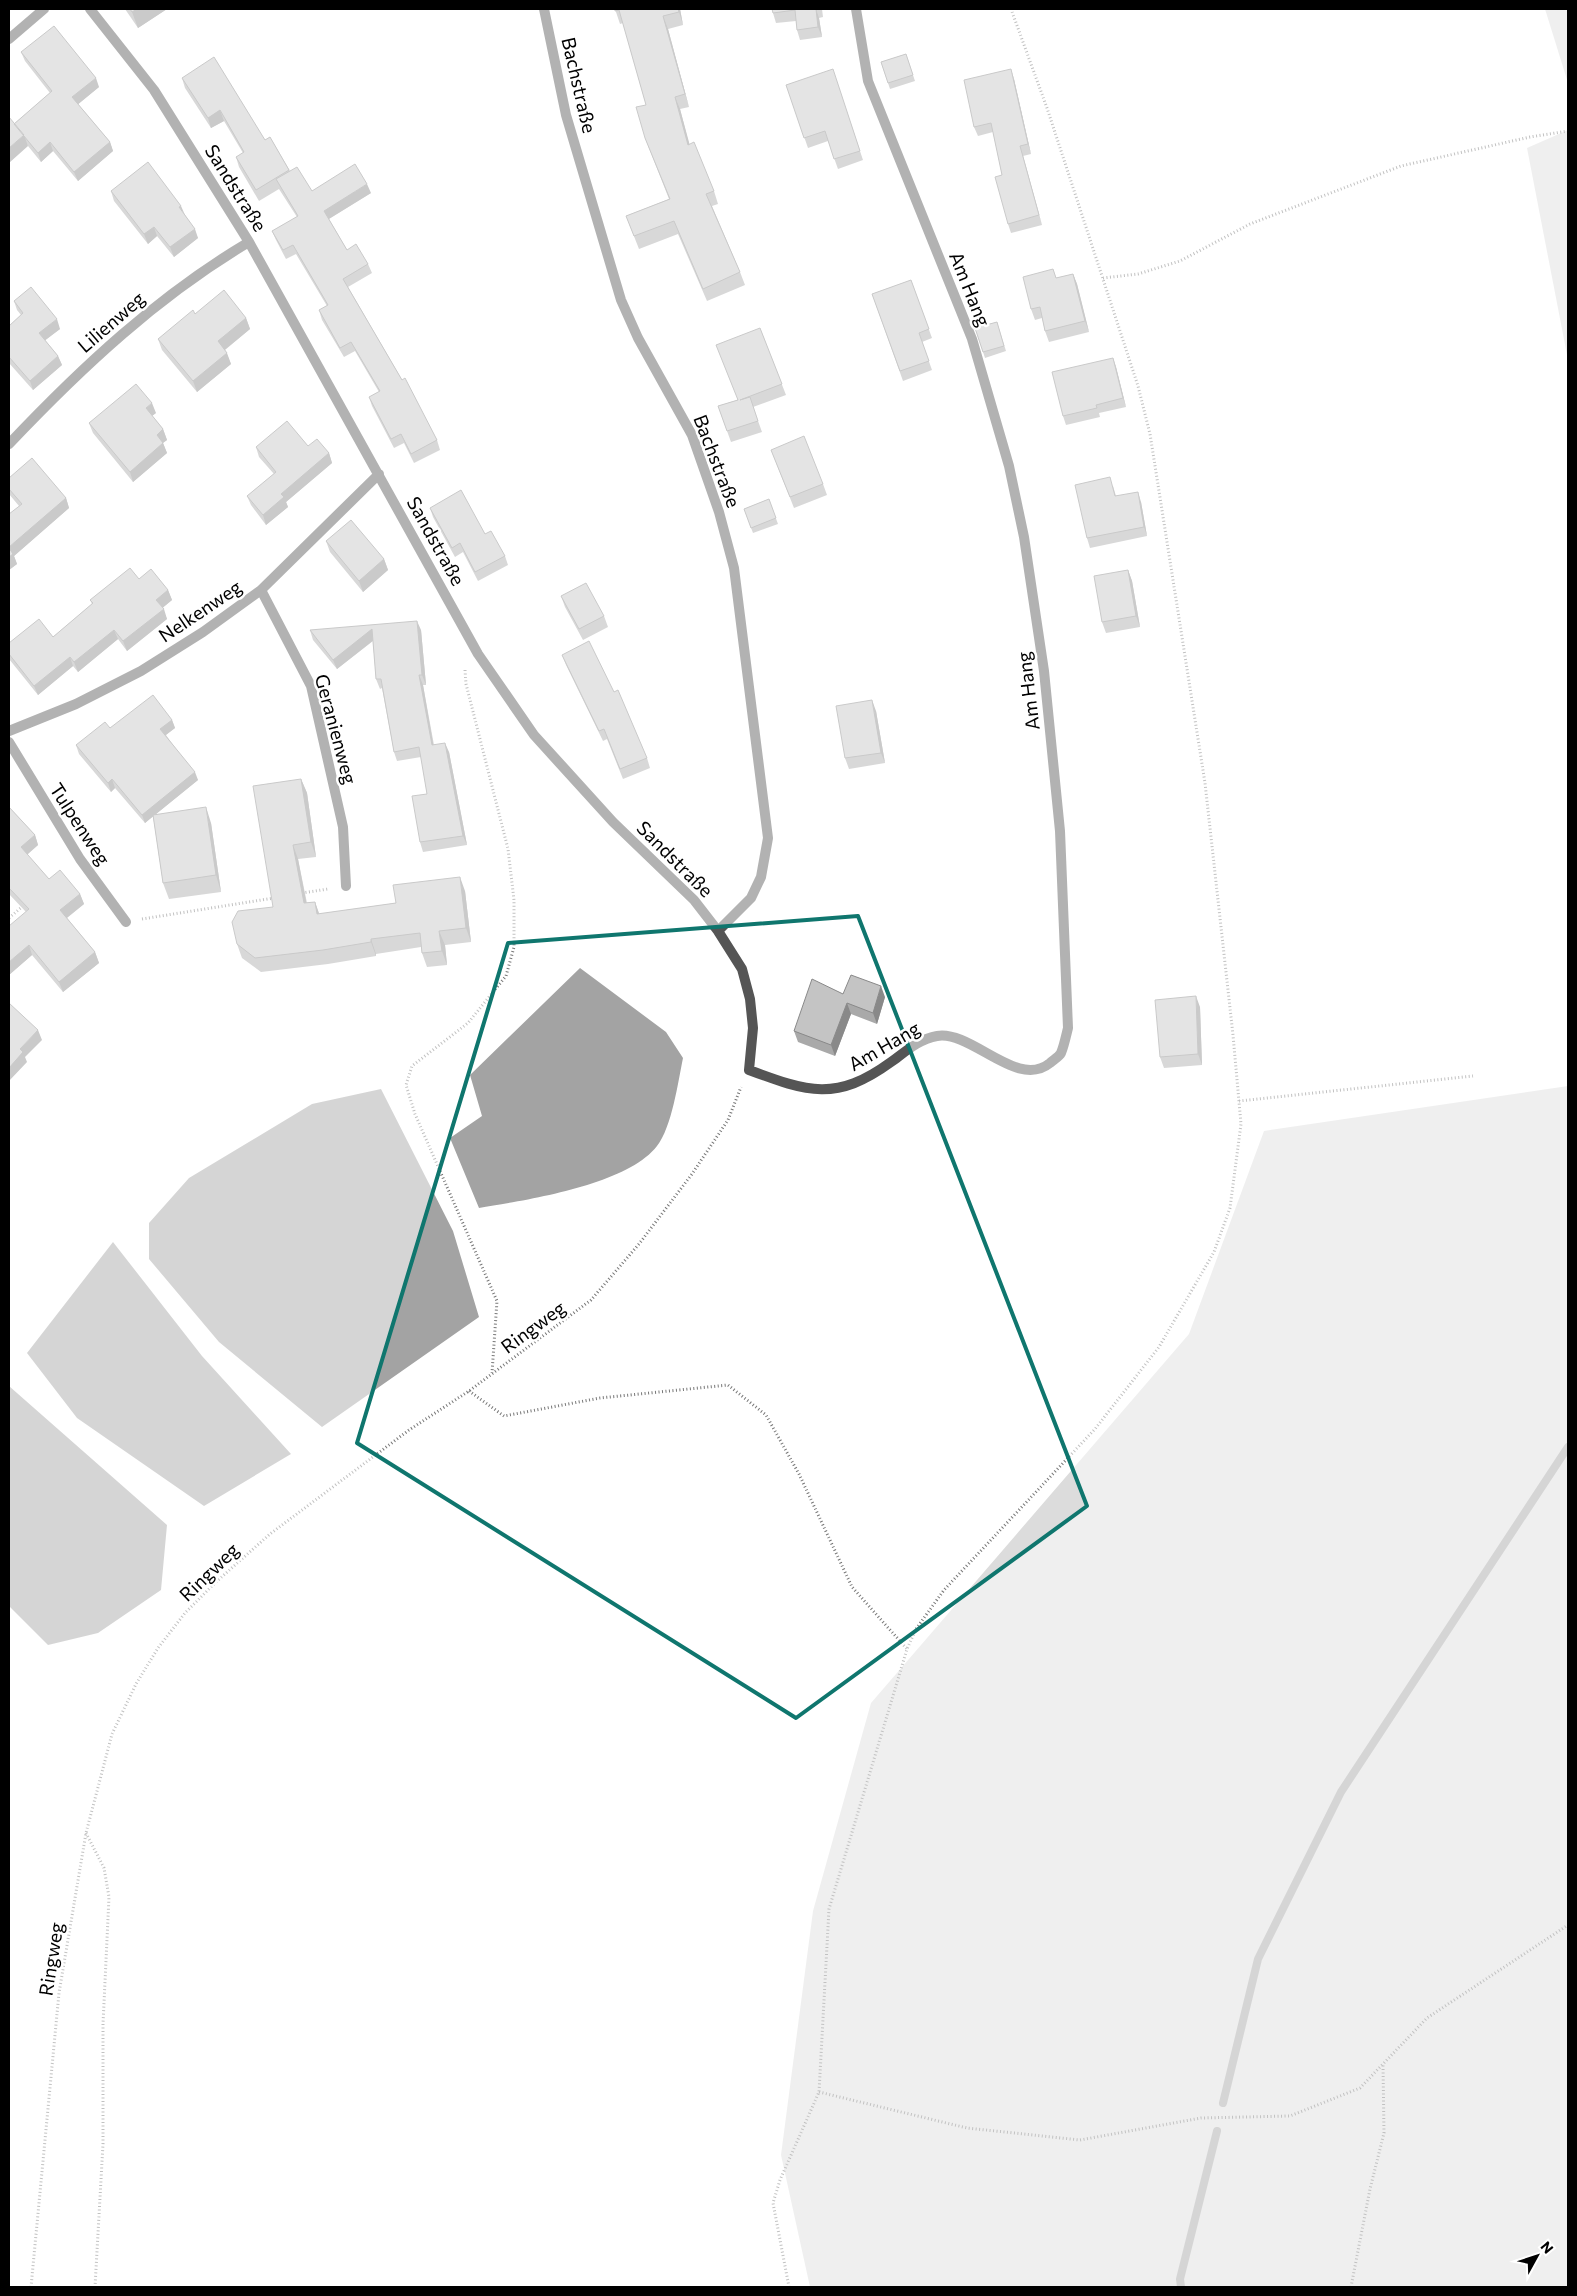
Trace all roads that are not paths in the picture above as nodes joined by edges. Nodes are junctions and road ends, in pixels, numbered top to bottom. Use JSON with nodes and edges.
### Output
{"nodes":[{"id":1,"x":44,"y":9,"type":"edge"},
{"id":2,"x":90,"y":9,"type":"edge"},
{"id":3,"x":544,"y":9,"type":"edge"},
{"id":4,"x":856,"y":9,"type":"edge"},
{"id":5,"x":9,"y":39,"type":"edge"},
{"id":6,"x":249,"y":242,"type":"junction"},
{"id":7,"x":9,"y":444,"type":"edge"},
{"id":8,"x":379,"y":474,"type":"junction"},
{"id":9,"x":261,"y":590,"type":"junction"},
{"id":10,"x":9,"y":732,"type":"edge"},
{"id":11,"x":9,"y":742,"type":"edge"},
{"id":12,"x":346,"y":886,"type":"road end"},
{"id":13,"x":126,"y":922,"type":"road end"},
{"id":14,"x":718,"y":931,"type":"junction"},
{"id":15,"x":749,"y":1070,"type":"joint"}],
"edges":[{"from":1,"to":5,"type":"street"},
{"from":2,"to":6,"type":"street","name":"Sandstraße"},
{"from":3,"to":14,"type":"street","name":"Bachstraße"},
{"from":4,"to":15,"type":"street","name":"Am Hang"},
{"from":6,"to":7,"type":"street","name":"Lilienweg"},
{"from":6,"to":8,"type":"street","name":"Sandstraße"},
{"from":8,"to":9,"type":"street","name":"Nelkenweg"},
{"from":8,"to":14,"type":"street","name":"Sandstraße"},
{"from":9,"to":10,"type":"street","name":"Nelkenweg"},
{"from":9,"to":12,"type":"street","name":"Geranienweg"},
{"from":11,"to":13,"type":"street","name":"Tulpenweg"},
{"from":14,"to":15,"type":"street","name":"Sandstraße"}]}
